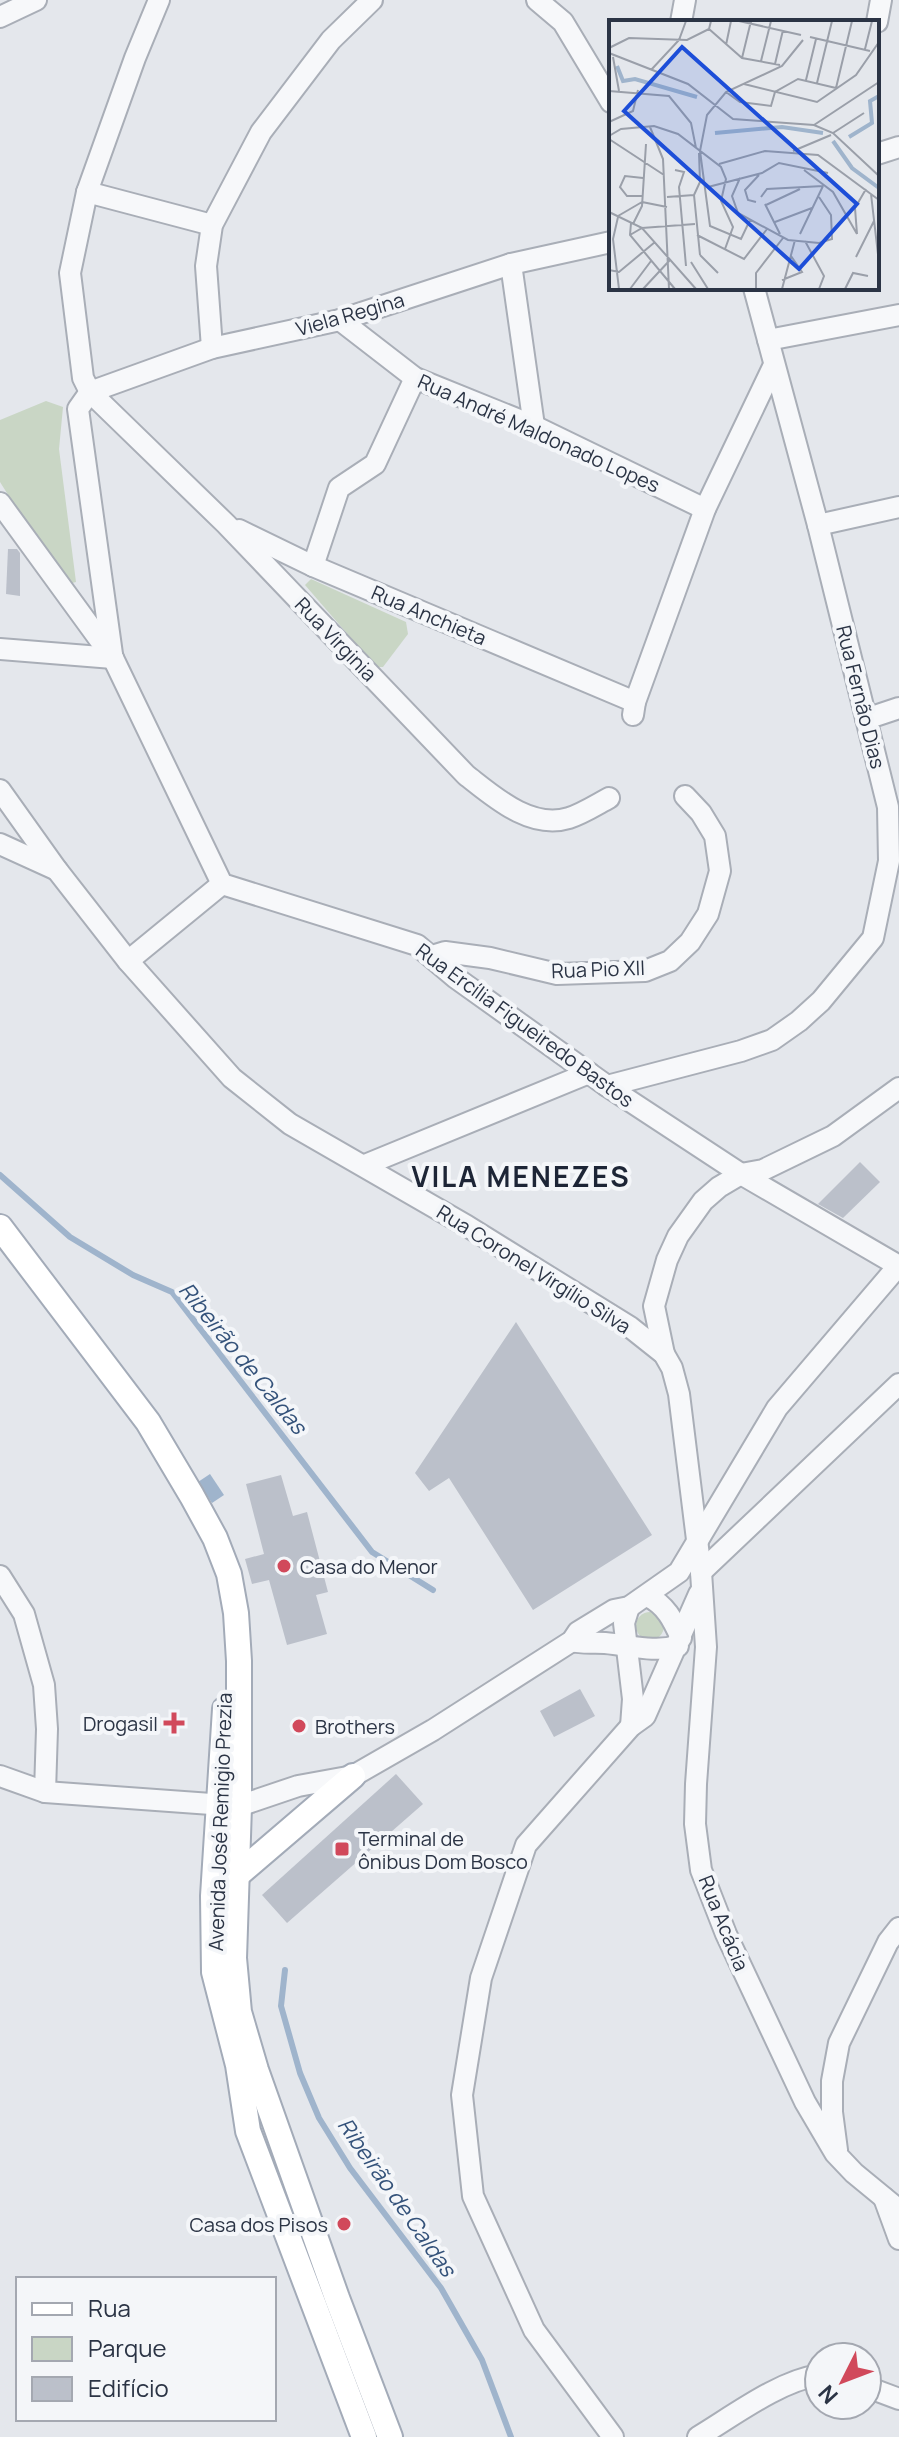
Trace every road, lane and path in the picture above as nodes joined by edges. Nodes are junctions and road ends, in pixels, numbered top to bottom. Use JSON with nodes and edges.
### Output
{"nodes":[{"id":1,"x":36,"y":0,"type":"edge"},
{"id":2,"x":159,"y":0,"type":"edge"},
{"id":3,"x":372,"y":0,"type":"edge"},
{"id":4,"x":537,"y":0,"type":"edge"},
{"id":5,"x":685,"y":0,"type":"edge"},
{"id":6,"x":881,"y":0,"type":"edge"},
{"id":7,"x":0,"y":17,"type":"edge"},
{"id":8,"x":681,"y":20,"type":"edge"},
{"id":9,"x":877,"y":20,"type":"edge"},
{"id":10,"x":609,"y":99,"type":"edge"},
{"id":11,"x":899,"y":147,"type":"edge"},
{"id":12,"x":879,"y":153,"type":"edge"},
{"id":13,"x":87,"y":192,"type":"junction"},
{"id":14,"x":212,"y":225,"type":"junction"},
{"id":15,"x":609,"y":242,"type":"edge"},
{"id":16,"x":511,"y":264,"type":"junction"},
{"id":17,"x":755,"y":290,"type":"edge"},
{"id":18,"x":899,"y":315,"type":"edge"},
{"id":19,"x":340,"y":320,"type":"junction"},
{"id":20,"x":768,"y":340,"type":"junction"},
{"id":21,"x":212,"y":348,"type":"junction"},
{"id":22,"x":773,"y":367,"type":"junction"},
{"id":23,"x":415,"y":378,"type":"junction"},
{"id":24,"x":90,"y":392,"type":"junction"},
{"id":25,"x":534,"y":426,"type":"junction"},
{"id":26,"x":0,"y":503,"type":"edge"},
{"id":27,"x":899,"y":507,"type":"edge"},
{"id":28,"x":705,"y":509,"type":"junction"},
{"id":29,"x":226,"y":524,"type":"junction"},
{"id":30,"x":818,"y":525,"type":"junction"},
{"id":31,"x":313,"y":566,"type":"junction"},
{"id":32,"x":0,"y":649,"type":"edge"},
{"id":33,"x":113,"y":658,"type":"junction"},
{"id":34,"x":899,"y":708,"type":"edge"},
{"id":35,"x":866,"y":719,"type":"junction"},
{"id":36,"x":0,"y":790,"type":"edge"},
{"id":37,"x":685,"y":796,"type":"dead end"},
{"id":38,"x":609,"y":798,"type":"dead end"},
{"id":39,"x":19,"y":816,"type":"junction"},
{"id":40,"x":0,"y":836,"type":"edge"},
{"id":41,"x":0,"y":844,"type":"edge"},
{"id":42,"x":57,"y":870,"type":"junction"},
{"id":43,"x":222,"y":884,"type":"junction"},
{"id":44,"x":432,"y":956,"type":"junction"},
{"id":45,"x":128,"y":961,"type":"junction"},
{"id":46,"x":589,"y":1073,"type":"junction"},
{"id":47,"x":607,"y":1086,"type":"junction"},
{"id":48,"x":899,"y":1088,"type":"edge"},
{"id":49,"x":365,"y":1165,"type":"junction"},
{"id":50,"x":741,"y":1174,"type":"junction"},
{"id":51,"x":0,"y":1227,"type":"edge"},
{"id":52,"x":0,"y":1248,"type":"edge"},
{"id":53,"x":899,"y":1265,"type":"edge"},
{"id":54,"x":664,"y":1354,"type":"junction"},
{"id":55,"x":899,"y":1384,"type":"edge"},
{"id":56,"x":696,"y":1540,"type":"junction"},
{"id":57,"x":0,"y":1576,"type":"edge"},
{"id":58,"x":701,"y":1579,"type":"junction"},
{"id":59,"x":647,"y":1596,"type":"junction"},
{"id":60,"x":629,"y":1607,"type":"junction"},
{"id":61,"x":572,"y":1641,"type":"junction"},
{"id":62,"x":680,"y":1642,"type":"junction"},
{"id":63,"x":627,"y":1647,"type":"junction"},
{"id":64,"x":631,"y":1726,"type":"junction"},
{"id":65,"x":0,"y":1776,"type":"edge"},
{"id":66,"x":353,"y":1776,"type":"junction"},
{"id":67,"x":45,"y":1792,"type":"junction"},
{"id":68,"x":229,"y":1806,"type":"junction"},
{"id":69,"x":235,"y":1877,"type":"junction"},
{"id":70,"x":899,"y":1928,"type":"edge"},
{"id":71,"x":835,"y":2153,"type":"junction"},
{"id":72,"x":892,"y":2204,"type":"edge"},
{"id":73,"x":899,"y":2239,"type":"edge"},
{"id":74,"x":803,"y":2380,"type":"edge"},
{"id":75,"x":364,"y":2437,"type":"edge"},
{"id":76,"x":390,"y":2437,"type":"edge"},
{"id":77,"x":613,"y":2437,"type":"edge"},
{"id":78,"x":698,"y":2437,"type":"edge"}],
"edges":[{"from":1,"to":7,"type":"street"},
{"from":2,"to":13,"type":"street"},
{"from":3,"to":14,"type":"street"},
{"from":4,"to":10,"type":"street"},
{"from":5,"to":8,"type":"street"},
{"from":6,"to":9,"type":"street"},
{"from":11,"to":12,"type":"street"},
{"from":13,"to":14,"type":"street"},
{"from":13,"to":24,"type":"street"},
{"from":14,"to":21,"type":"street"},
{"from":15,"to":16,"type":"street","name":"Viela Regina"},
{"from":16,"to":19,"type":"street","name":"Viela Regina"},
{"from":16,"to":25,"type":"street"},
{"from":17,"to":20,"type":"street","name":"Rua Fernão Dias"},
{"from":18,"to":20,"type":"street"},
{"from":19,"to":21,"type":"street","name":"Viela Regina"},
{"from":19,"to":23,"type":"street","name":"Rua André Maldonado Lopes"},
{"from":20,"to":22,"type":"street","name":"Rua Fernão Dias"},
{"from":21,"to":24,"type":"street","name":"Viela Regina"},
{"from":22,"to":28,"type":"street"},
{"from":22,"to":30,"type":"street","name":"Rua Fernão Dias"},
{"from":23,"to":25,"type":"street","name":"Rua André Maldonado Lopes"},
{"from":23,"to":31,"type":"street"},
{"from":24,"to":29,"type":"street","name":"Rua Virginia"},
{"from":24,"to":33,"type":"street"},
{"from":25,"to":28,"type":"street","name":"Rua André Maldonado Lopes"},
{"from":26,"to":33,"type":"street"},
{"from":27,"to":30,"type":"street"},
{"from":28,"to":31,"type":"street","name":"Rua Anchieta"},
{"from":29,"to":31,"type":"street","name":"Rua Anchieta"},
{"from":29,"to":38,"type":"street","name":"Rua Virginia"},
{"from":30,"to":35,"type":"street","name":"Rua Fernão Dias"},
{"from":32,"to":33,"type":"street"},
{"from":33,"to":43,"type":"street"},
{"from":34,"to":35,"type":"street"},
{"from":35,"to":47,"type":"street","name":"Rua Fernão Dias"},
{"from":36,"to":39,"type":"street","name":"Rua Coronel Virgílio Silva"},
{"from":37,"to":44,"type":"street","name":"Rua Pio XII"},
{"from":39,"to":40,"type":"street"},
{"from":39,"to":42,"type":"street","name":"Rua Coronel Virgílio Silva"},
{"from":41,"to":42,"type":"street"},
{"from":42,"to":45,"type":"street","name":"Rua Coronel Virgílio Silva"},
{"from":43,"to":44,"type":"street","name":"Rua Ercília Figueiredo Bastos"},
{"from":43,"to":45,"type":"street"},
{"from":44,"to":46,"type":"street","name":"Rua Ercília Figueiredo Bastos"},
{"from":45,"to":49,"type":"street","name":"Rua Coronel Virgílio Silva"},
{"from":46,"to":47,"type":"street","name":"Rua Ercília Figueiredo Bastos"},
{"from":46,"to":49,"type":"street"},
{"from":47,"to":50,"type":"street","name":"Rua Ercília Figueiredo Bastos"},
{"from":48,"to":50,"type":"street"},
{"from":49,"to":54,"type":"street","name":"Rua Coronel Virgílio Silva"},
{"from":50,"to":53,"type":"street","name":"Rua Ercília Figueiredo Bastos"},
{"from":50,"to":54,"type":"street"},
{"from":51,"to":68,"type":"main road"},
{"from":52,"to":68,"type":"main road","name":"Avenida José Remigio Prezia"},
{"from":53,"to":56,"type":"street"},
{"from":54,"to":56,"type":"street"},
{"from":55,"to":58,"type":"street"},
{"from":56,"to":58,"type":"street"},
{"from":56,"to":59,"type":"street"},
{"from":57,"to":67,"type":"street"},
{"from":58,"to":62,"type":"street"},
{"from":58,"to":71,"type":"street","name":"Rua Acácia"},
{"from":59,"to":60,"type":"street"},
{"from":59,"to":62,"type":"street"},
{"from":60,"to":61,"type":"street"},
{"from":60,"to":63,"type":"street"},
{"from":61,"to":63,"type":"street"},
{"from":61,"to":66,"type":"street"},
{"from":62,"to":63,"type":"street"},
{"from":62,"to":64,"type":"street"},
{"from":63,"to":64,"type":"street"},
{"from":64,"to":77,"type":"street"},
{"from":65,"to":67,"type":"street"},
{"from":66,"to":68,"type":"street"},
{"from":66,"to":69,"type":"main road"},
{"from":67,"to":68,"type":"street"},
{"from":68,"to":69,"type":"main road","name":"Avenida José Remigio Prezia"},
{"from":68,"to":75,"type":"main road","name":"Avenida José Remigio Prezia"},
{"from":69,"to":76,"type":"main road","name":"Avenida José Remigio Prezia"},
{"from":70,"to":71,"type":"street"},
{"from":71,"to":72,"type":"street","name":"Rua Acácia"},
{"from":72,"to":73,"type":"street"},
{"from":74,"to":78,"type":"street"}]}
